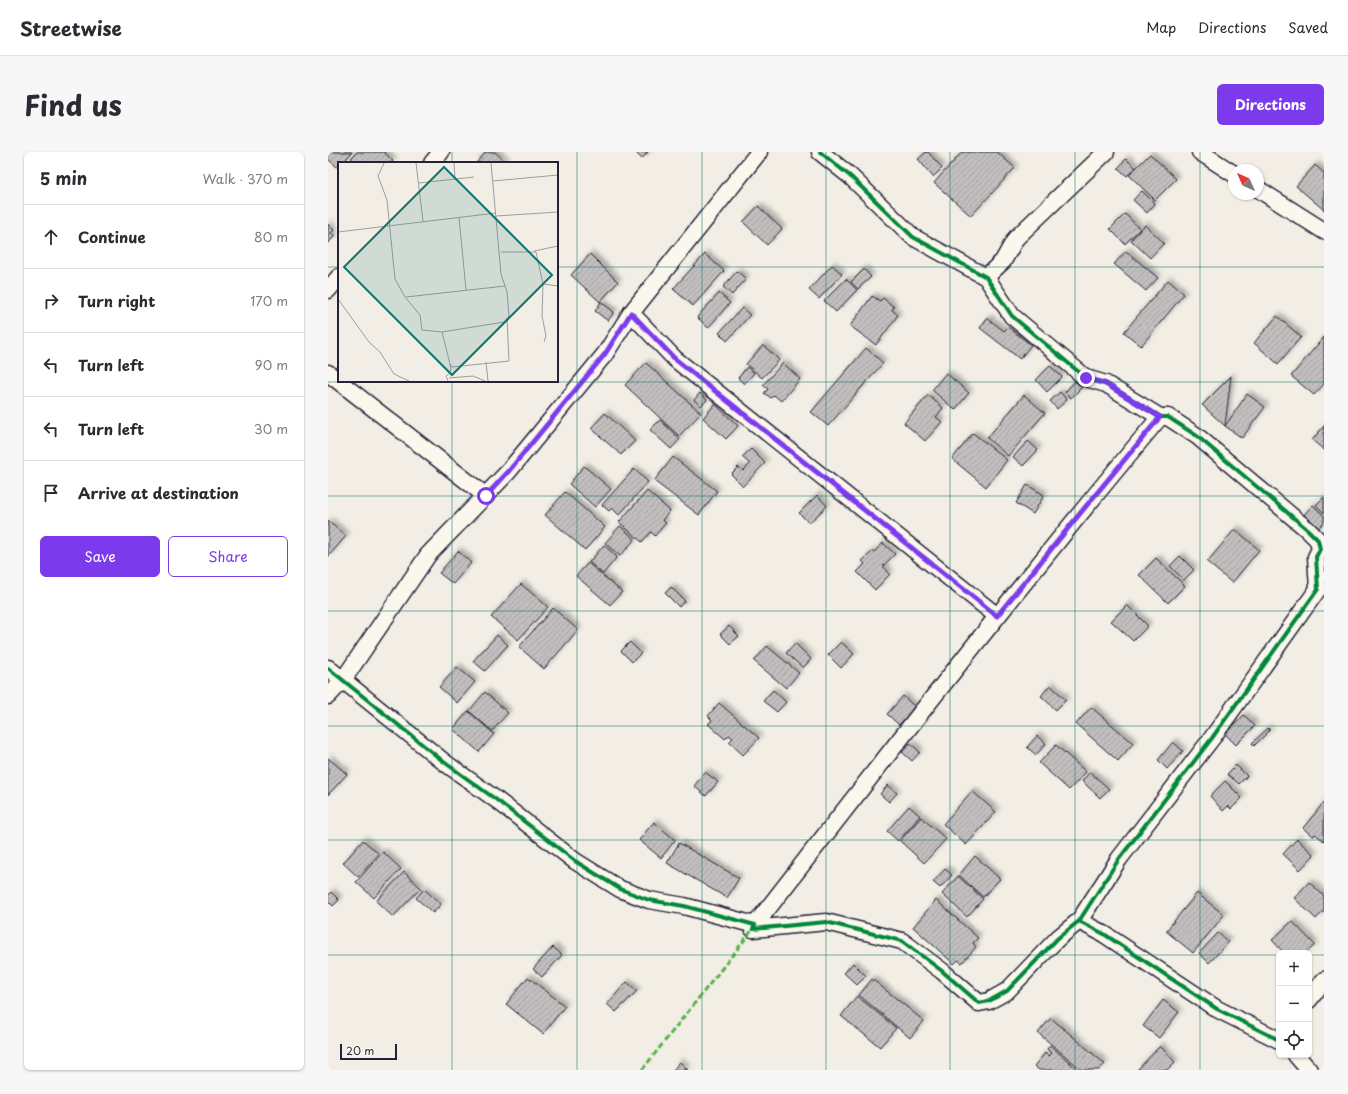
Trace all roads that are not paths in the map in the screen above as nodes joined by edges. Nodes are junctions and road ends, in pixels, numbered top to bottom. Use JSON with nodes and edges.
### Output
{"nodes":[{"id":1,"x":759,"y":152,"type":"edge"},
{"id":2,"x":820,"y":152,"type":"edge"},
{"id":3,"x":1106,"y":152,"type":"edge"},
{"id":4,"x":1200,"y":152,"type":"edge"},
{"id":5,"x":1228,"y":170,"type":"edge"},
{"id":6,"x":1264,"y":193,"type":"edge"},
{"id":7,"x":1324,"y":231,"type":"edge"},
{"id":8,"x":986,"y":277,"type":"junction"},
{"id":9,"x":338,"y":278,"type":"edge"},
{"id":10,"x":328,"y":290,"type":"edge"},
{"id":11,"x":631,"y":313,"type":"junction"},
{"id":12,"x":328,"y":372,"type":"edge"},
{"id":13,"x":338,"y":380,"type":"edge"},
{"id":14,"x":341,"y":382,"type":"edge"},
{"id":15,"x":1160,"y":417,"type":"junction"},
{"id":16,"x":486,"y":496,"type":"junction"},
{"id":17,"x":1320,"y":561,"type":"edge"},
{"id":18,"x":997,"y":616,"type":"junction"},
{"id":19,"x":328,"y":668,"type":"edge"},
{"id":20,"x":343,"y":680,"type":"junction"},
{"id":21,"x":328,"y":696,"type":"edge"},
{"id":22,"x":1079,"y":921,"type":"junction"},
{"id":23,"x":755,"y":925,"type":"junction"},
{"id":24,"x":1324,"y":980,"type":"edge"},
{"id":25,"x":1312,"y":996,"type":"edge"},
{"id":26,"x":1256,"y":1028,"type":"junction"},
{"id":27,"x":1276,"y":1037,"type":"edge"},
{"id":28,"x":1276,"y":1038,"type":"edge"},
{"id":29,"x":1299,"y":1058,"type":"edge"},
{"id":30,"x":1309,"y":1070,"type":"edge"}],
"edges":[{"from":1,"to":11,"type":"street"},
{"from":2,"to":8,"type":"street"},
{"from":3,"to":8,"type":"street"},
{"from":4,"to":5,"type":"street"},
{"from":6,"to":7,"type":"street"},
{"from":8,"to":15,"type":"street"},
{"from":9,"to":10,"type":"street"},
{"from":11,"to":16,"type":"street"},
{"from":11,"to":18,"type":"street"},
{"from":12,"to":13,"type":"street"},
{"from":14,"to":16,"type":"street"},
{"from":15,"to":17,"type":"street"},
{"from":15,"to":18,"type":"street"},
{"from":16,"to":20,"type":"street"},
{"from":17,"to":22,"type":"street"},
{"from":18,"to":23,"type":"street"},
{"from":19,"to":20,"type":"street"},
{"from":20,"to":21,"type":"street"},
{"from":20,"to":23,"type":"street"},
{"from":22,"to":23,"type":"street"},
{"from":22,"to":26,"type":"street"},
{"from":24,"to":25,"type":"street"},
{"from":26,"to":27,"type":"street"},
{"from":26,"to":28,"type":"street"},
{"from":29,"to":30,"type":"street"}]}
